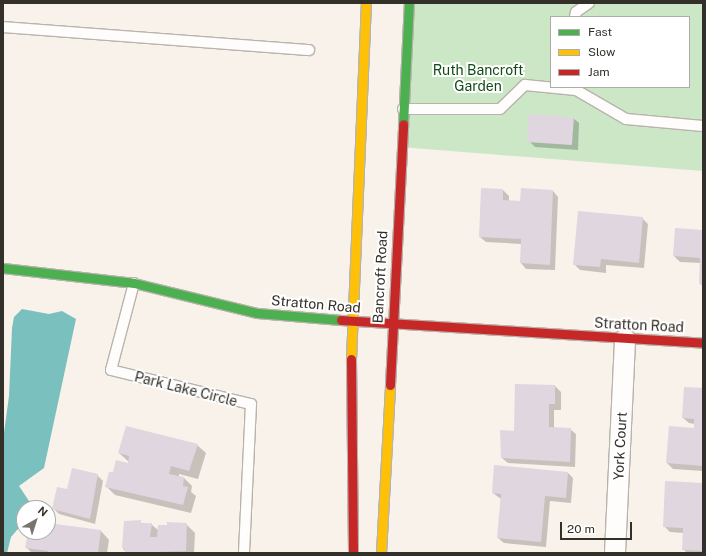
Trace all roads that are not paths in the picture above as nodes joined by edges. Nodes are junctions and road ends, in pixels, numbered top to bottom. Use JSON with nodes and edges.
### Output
{"nodes":[{"id":1,"x":366,"y":3,"type":"edge"},
{"id":2,"x":409,"y":3,"type":"edge"},
{"id":3,"x":589,"y":3,"type":"edge"},
{"id":4,"x":574,"y":16,"type":"edge"},
{"id":5,"x":3,"y":27,"type":"edge"},
{"id":6,"x":309,"y":50,"type":"dead end"},
{"id":7,"x":550,"y":86,"type":"edge"},
{"id":8,"x":562,"y":88,"type":"edge"},
{"id":9,"x":403,"y":109,"type":"junction"},
{"id":10,"x":703,"y":126,"type":"edge"},
{"id":11,"x":3,"y":268,"type":"edge"},
{"id":12,"x":134,"y":283,"type":"junction"},
{"id":13,"x":351,"y":322,"type":"junction"},
{"id":14,"x":391,"y":325,"type":"junction"},
{"id":15,"x":625,"y":339,"type":"junction"},
{"id":16,"x":703,"y":343,"type":"edge"},
{"id":17,"x":244,"y":553,"type":"edge"},
{"id":18,"x":353,"y":553,"type":"edge"},
{"id":19,"x":381,"y":553,"type":"edge"},
{"id":20,"x":615,"y":553,"type":"edge"}],
"edges":[{"from":1,"to":13,"type":"main road","name":"Bancroft Road"},
{"from":2,"to":9,"type":"main road","name":"Bancroft Road"},
{"from":3,"to":4,"type":"lane"},
{"from":5,"to":6,"type":"lane"},
{"from":7,"to":9,"type":"lane"},
{"from":8,"to":10,"type":"lane"},
{"from":9,"to":14,"type":"main road","name":"Bancroft Road"},
{"from":11,"to":12,"type":"main road","name":"Stratton Road"},
{"from":12,"to":13,"type":"main road","name":"Stratton Road"},
{"from":12,"to":17,"type":"lane","name":"Park Lake Circle"},
{"from":13,"to":14,"type":"main road","name":"Stratton Road"},
{"from":13,"to":18,"type":"main road","name":"Bancroft Road"},
{"from":14,"to":15,"type":"main road","name":"Stratton Road"},
{"from":14,"to":19,"type":"main road","name":"Bancroft Road"},
{"from":15,"to":16,"type":"main road","name":"Stratton Road"},
{"from":15,"to":20,"type":"street","name":"York Court"}]}
